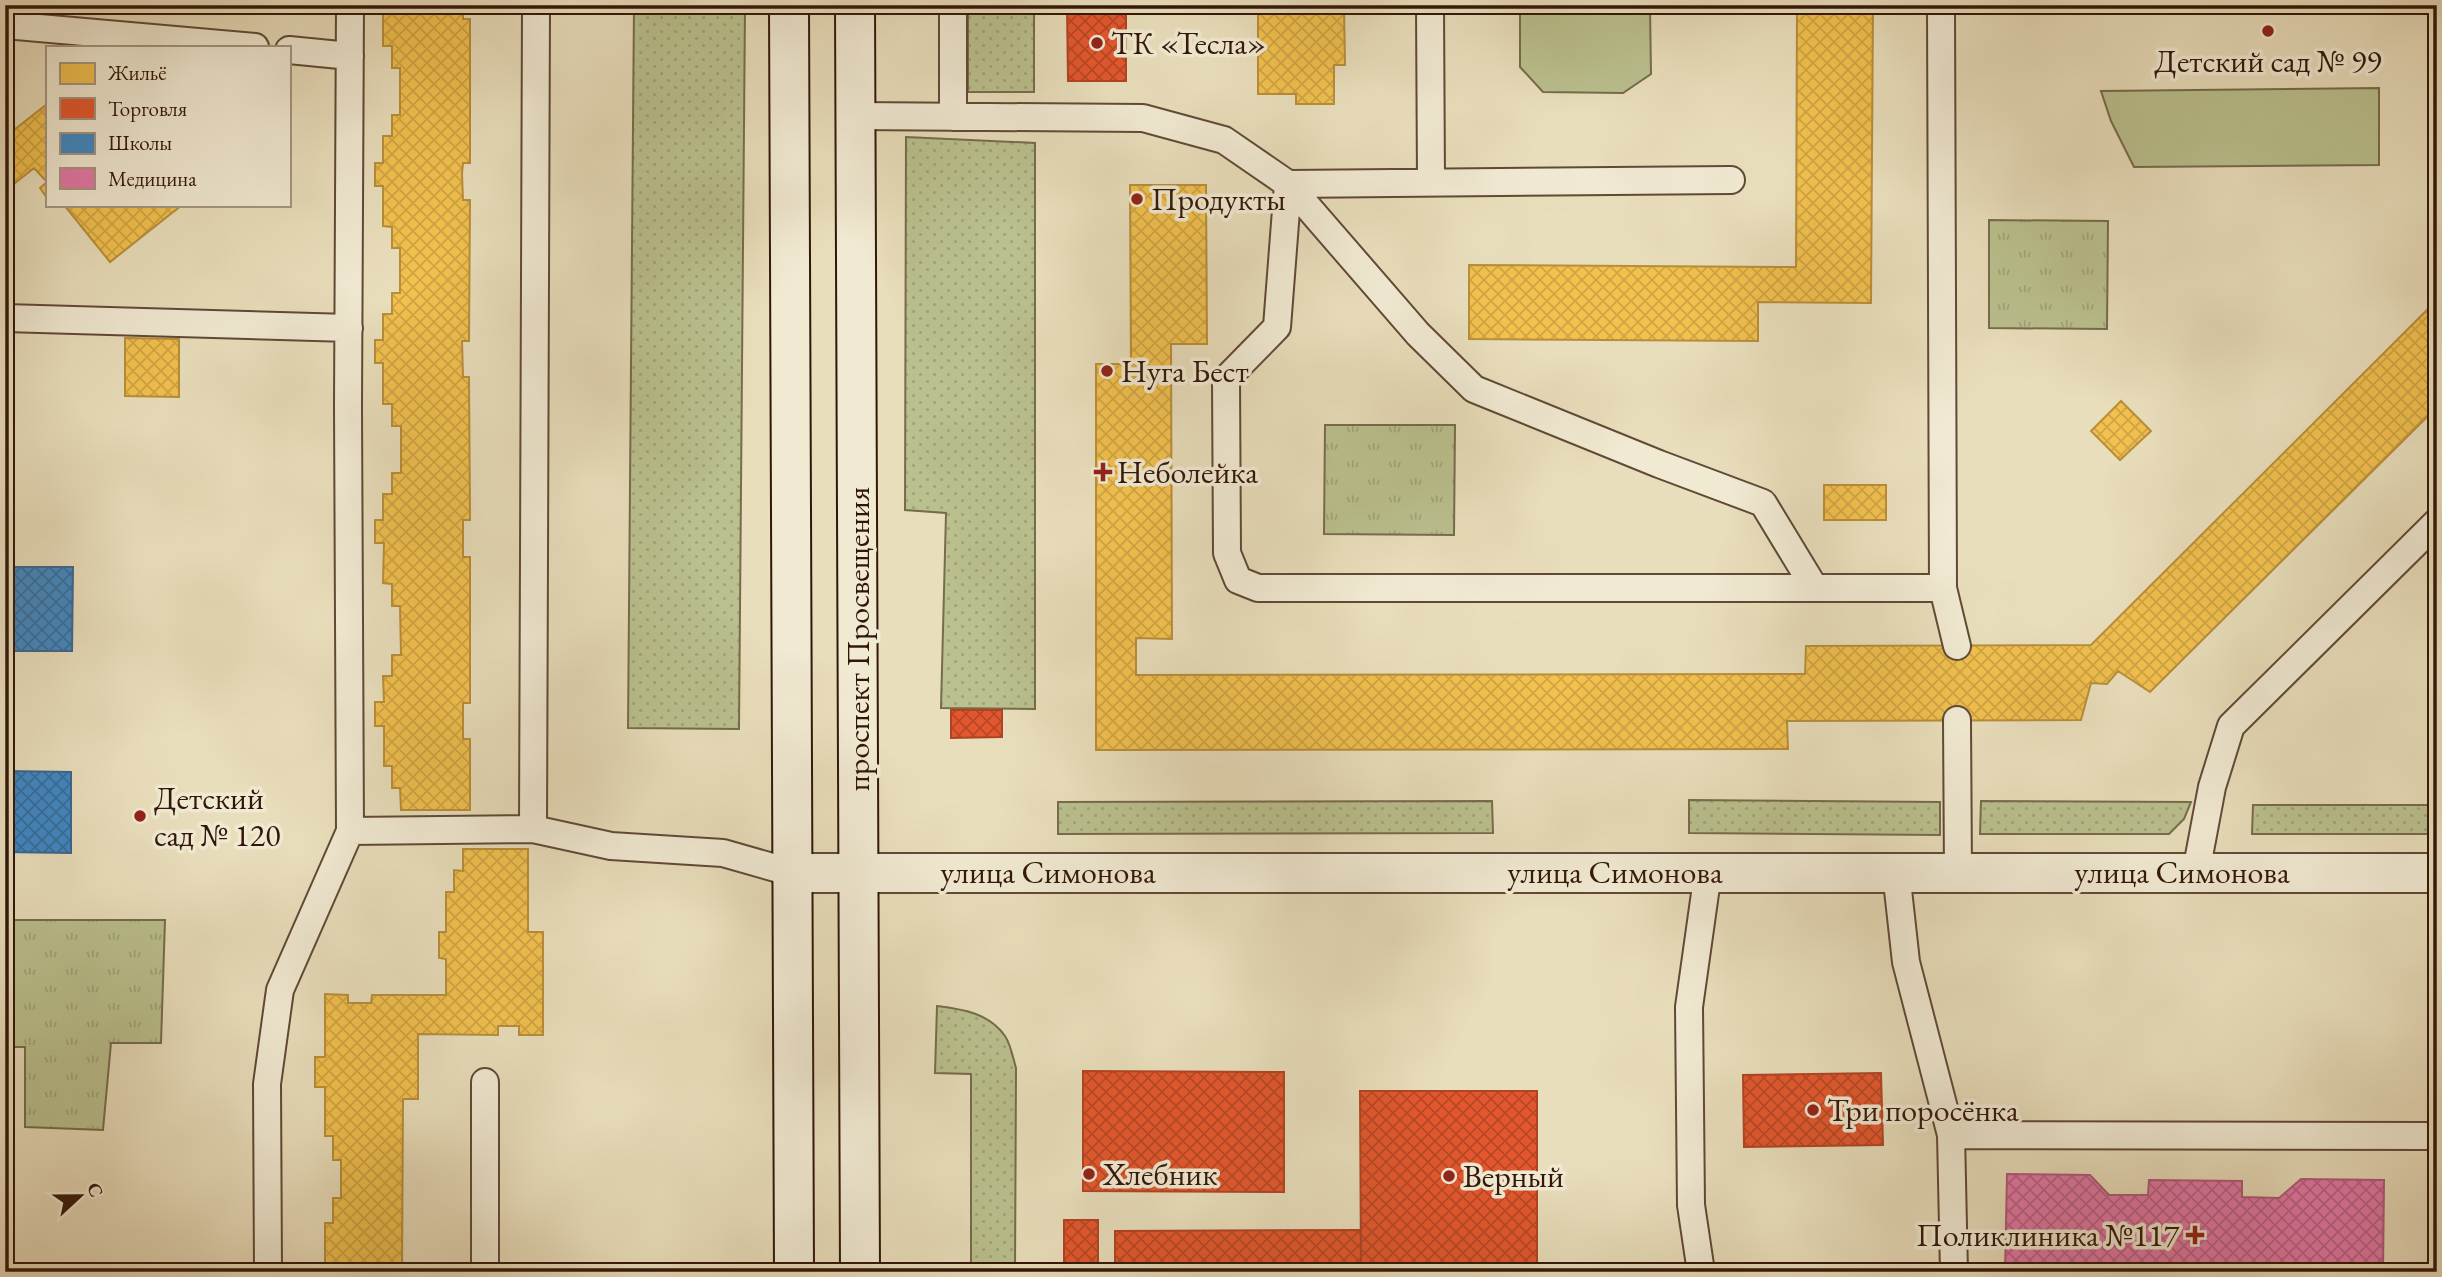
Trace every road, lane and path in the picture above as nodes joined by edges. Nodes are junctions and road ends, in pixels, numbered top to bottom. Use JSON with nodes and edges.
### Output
{"nodes":[{"id":1,"x":350,"y":5,"type":"edge"},
{"id":2,"x":536,"y":5,"type":"edge"},
{"id":3,"x":789,"y":5,"type":"edge"},
{"id":4,"x":855,"y":5,"type":"edge"},
{"id":5,"x":953,"y":5,"type":"edge"},
{"id":6,"x":1430,"y":5,"type":"edge"},
{"id":7,"x":1941,"y":5,"type":"edge"},
{"id":8,"x":5,"y":25,"type":"edge"},
{"id":9,"x":180,"y":44,"type":"edge"},
{"id":10,"x":230,"y":46,"type":"edge"},
{"id":11,"x":290,"y":50,"type":"edge"},
{"id":12,"x":350,"y":56,"type":"junction"},
{"id":13,"x":856,"y":116,"type":"junction"},
{"id":14,"x":953,"y":117,"type":"junction"},
{"id":15,"x":1731,"y":180,"type":"dead end"},
{"id":16,"x":1431,"y":182,"type":"junction"},
{"id":17,"x":1288,"y":184,"type":"junction"},
{"id":18,"x":5,"y":318,"type":"edge"},
{"id":19,"x":349,"y":328,"type":"junction"},
{"id":20,"x":2437,"y":522,"type":"edge"},
{"id":21,"x":1814,"y":587,"type":"junction"},
{"id":22,"x":1943,"y":588,"type":"junction"},
{"id":23,"x":1957,"y":646,"type":"dead end"},
{"id":24,"x":1957,"y":720,"type":"dead end"},
{"id":25,"x":533,"y":829,"type":"junction"},
{"id":26,"x":350,"y":831,"type":"junction"},
{"id":27,"x":858,"y":872,"type":"junction"},
{"id":28,"x":1708,"y":872,"type":"junction"},
{"id":29,"x":1896,"y":872,"type":"junction"},
{"id":30,"x":1958,"y":872,"type":"junction"},
{"id":31,"x":2196,"y":872,"type":"junction"},
{"id":32,"x":793,"y":873,"type":"junction"},
{"id":33,"x":2437,"y":873,"type":"edge"},
{"id":34,"x":485,"y":1082,"type":"dead end"},
{"id":35,"x":1951,"y":1135,"type":"junction"},
{"id":36,"x":2435,"y":1136,"type":"dead end"},
{"id":37,"x":268,"y":1272,"type":"edge"},
{"id":38,"x":485,"y":1272,"type":"edge"},
{"id":39,"x":794,"y":1272,"type":"edge"},
{"id":40,"x":860,"y":1272,"type":"edge"},
{"id":41,"x":1701,"y":1272,"type":"edge"},
{"id":42,"x":1954,"y":1272,"type":"edge"}],
"edges":[{"from":1,"to":12,"type":"lane"},
{"from":2,"to":25,"type":"lane"},
{"from":3,"to":32,"type":"main road","name":"проспект Просвещения"},
{"from":4,"to":13,"type":"main road","name":"проспект Просвещения"},
{"from":5,"to":14,"type":"lane"},
{"from":6,"to":16,"type":"lane"},
{"from":7,"to":22,"type":"lane"},
{"from":8,"to":9,"type":"lane"},
{"from":9,"to":10,"type":"lane"},
{"from":11,"to":12,"type":"lane"},
{"from":12,"to":19,"type":"lane"},
{"from":13,"to":14,"type":"lane"},
{"from":13,"to":27,"type":"main road","name":"проспект Просвещения"},
{"from":14,"to":17,"type":"lane"},
{"from":15,"to":16,"type":"lane"},
{"from":16,"to":17,"type":"lane"},
{"from":17,"to":21,"type":"lane"},
{"from":17,"to":21,"type":"lane"},
{"from":18,"to":19,"type":"lane"},
{"from":19,"to":26,"type":"lane"},
{"from":20,"to":31,"type":"lane"},
{"from":21,"to":22,"type":"lane"},
{"from":22,"to":23,"type":"lane"},
{"from":24,"to":30,"type":"lane"},
{"from":25,"to":26,"type":"lane"},
{"from":25,"to":32,"type":"lane"},
{"from":26,"to":37,"type":"lane"},
{"from":27,"to":28,"type":"main road","name":"улица Симонова"},
{"from":27,"to":32,"type":"main road","name":"улица Симонова"},
{"from":27,"to":40,"type":"main road","name":"проспект Просвещения"},
{"from":28,"to":29,"type":"main road","name":"улица Симонова"},
{"from":28,"to":41,"type":"lane"},
{"from":29,"to":30,"type":"main road","name":"улица Симонова"},
{"from":29,"to":35,"type":"lane"},
{"from":30,"to":31,"type":"main road","name":"улица Симонова"},
{"from":31,"to":33,"type":"main road","name":"улица Симонова"},
{"from":32,"to":39,"type":"main road","name":"проспект Просвещения"},
{"from":34,"to":38,"type":"lane"},
{"from":35,"to":36,"type":"lane"},
{"from":35,"to":42,"type":"lane"}]}
